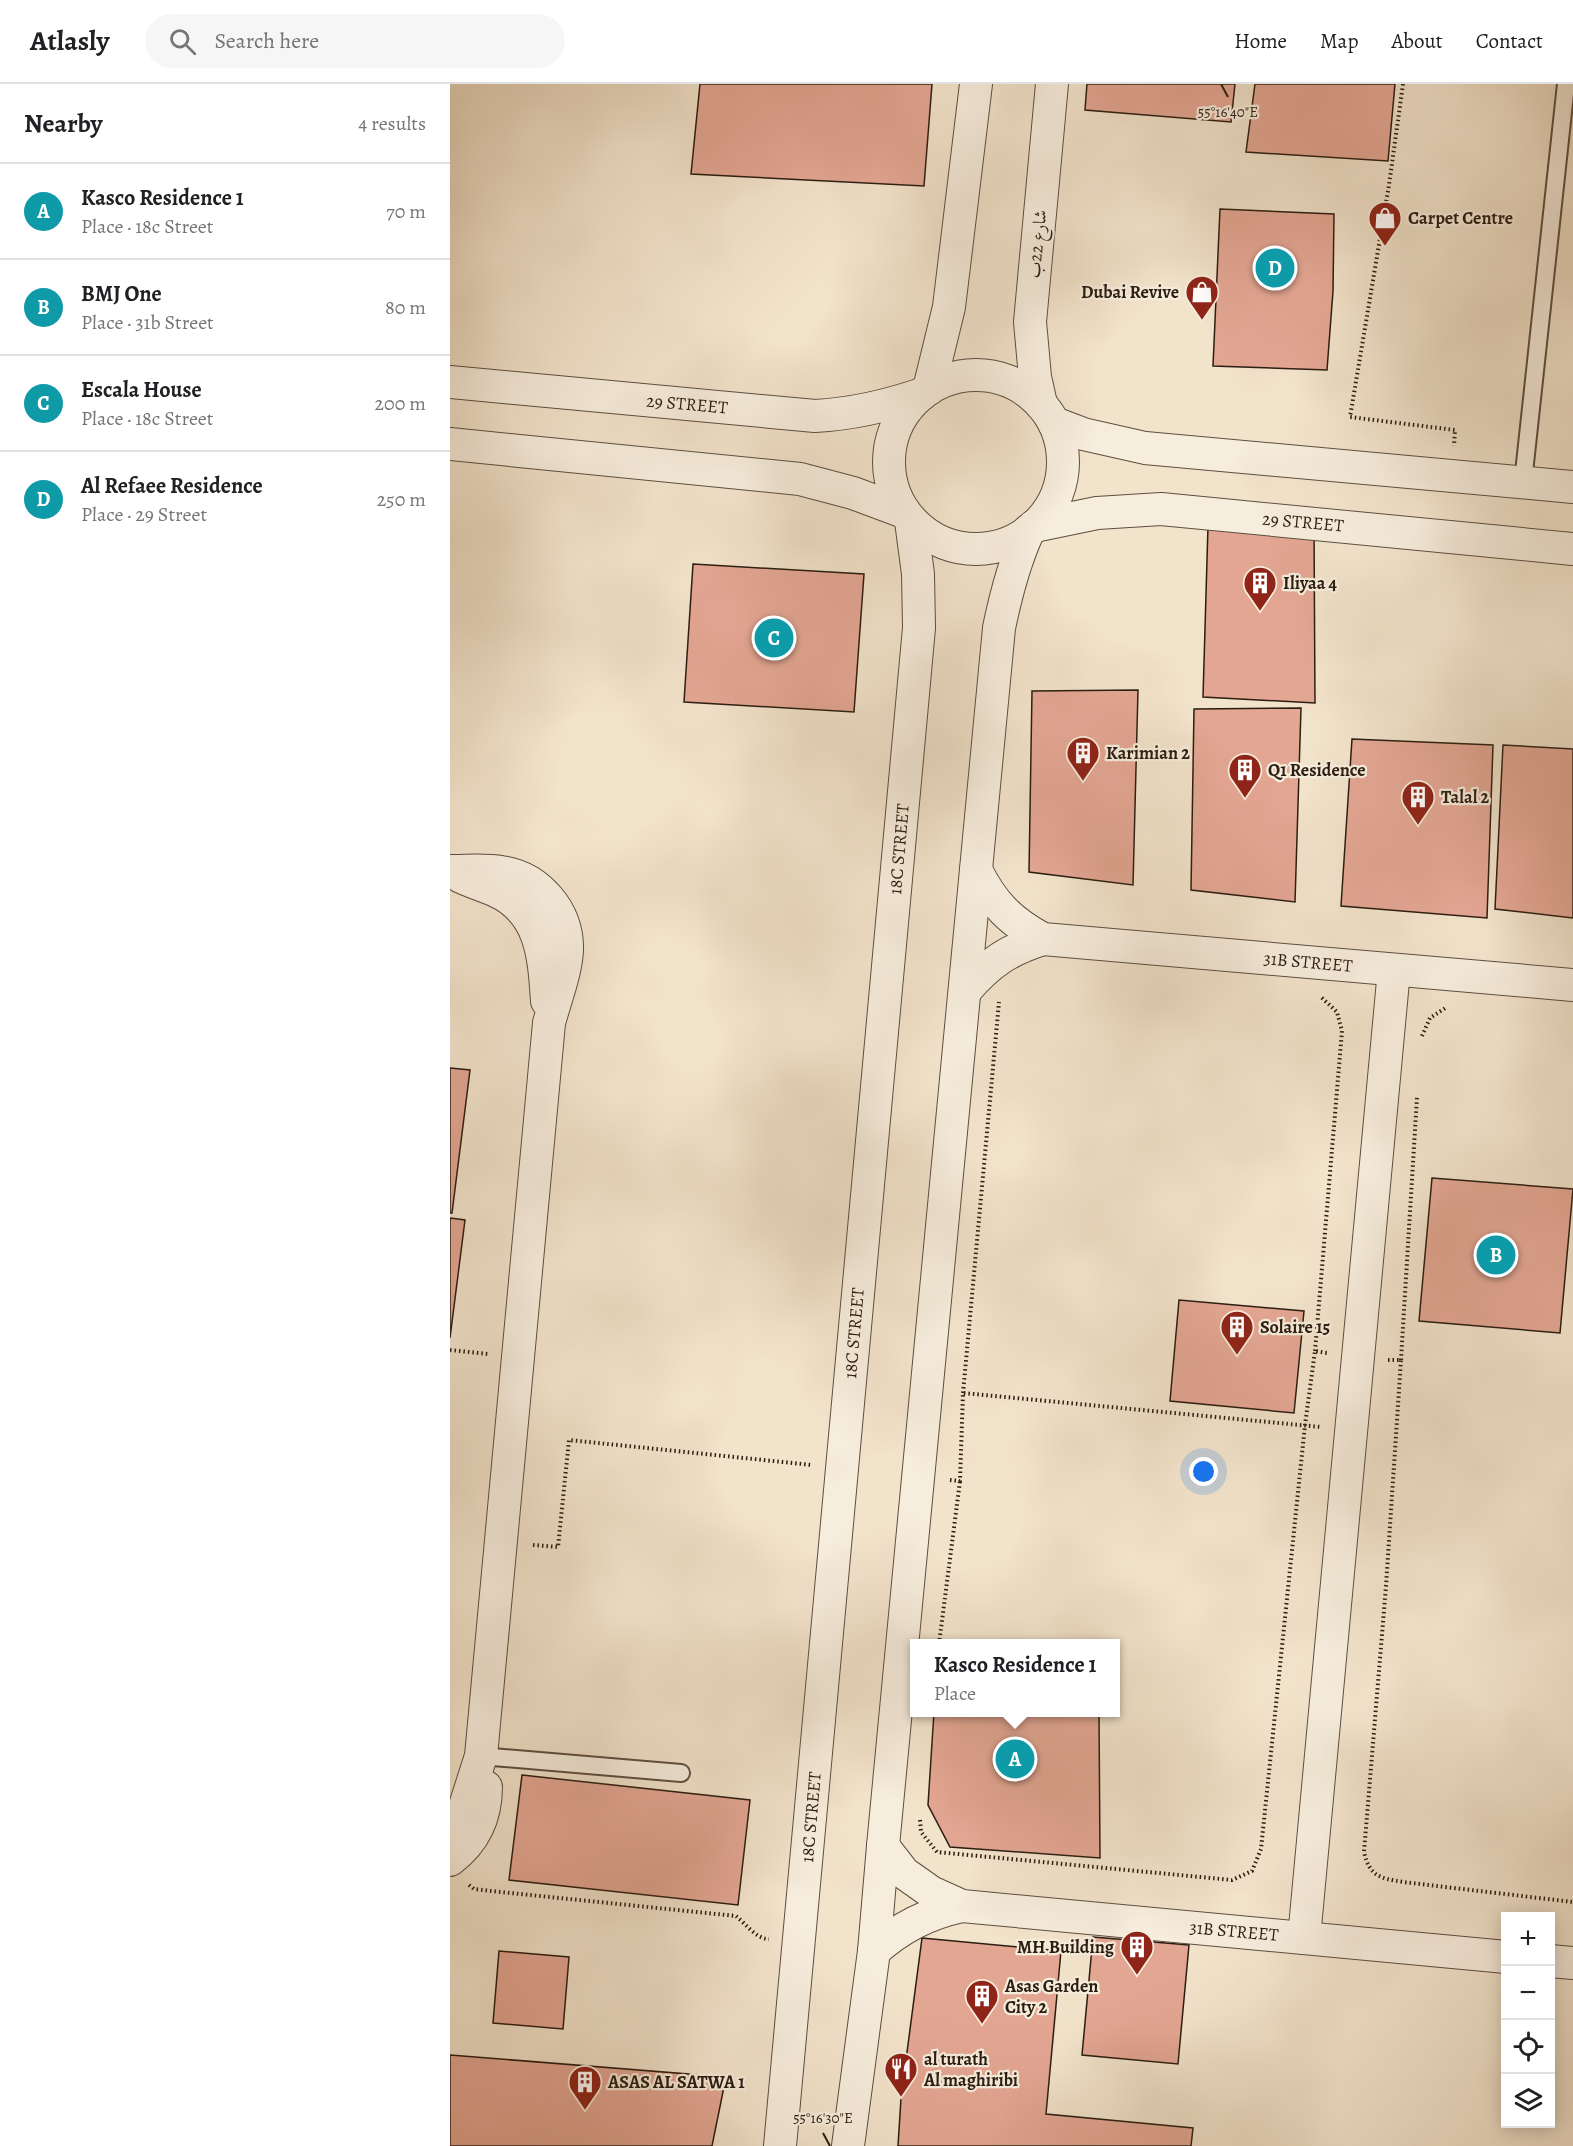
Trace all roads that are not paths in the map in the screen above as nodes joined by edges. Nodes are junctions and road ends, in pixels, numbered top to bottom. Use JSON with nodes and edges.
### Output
{"nodes":[{"id":1,"x":976,"y":84,"type":"edge"},
{"id":2,"x":1052,"y":84,"type":"edge"},
{"id":3,"x":1566,"y":84,"type":"edge"},
{"id":4,"x":450,"y":382,"type":"edge"},
{"id":5,"x":926,"y":391,"type":"junction"},
{"id":6,"x":1047,"y":414,"type":"junction"},
{"id":7,"x":450,"y":444,"type":"edge"},
{"id":8,"x":1523,"y":482,"type":"junction"},
{"id":9,"x":1573,"y":487,"type":"edge"},
{"id":10,"x":908,"y":517,"type":"junction"},
{"id":11,"x":1031,"y":528,"type":"junction"},
{"id":12,"x":1573,"y":549,"type":"edge"},
{"id":13,"x":976,"y":870,"type":"junction"},
{"id":14,"x":450,"y":872,"type":"edge"},
{"id":15,"x":1044,"y":939,"type":"junction"},
{"id":16,"x":1394,"y":970,"type":"junction"},
{"id":17,"x":1573,"y":985,"type":"edge"},
{"id":18,"x":965,"y":991,"type":"junction"},
{"id":19,"x":481,"y":1756,"type":"junction"},
{"id":20,"x":681,"y":1773,"type":"dead end"},
{"id":21,"x":450,"y":1828,"type":"edge"},
{"id":22,"x":883,"y":1846,"type":"junction"},
{"id":23,"x":451,"y":1860,"type":"edge"},
{"id":24,"x":962,"y":1906,"type":"junction"},
{"id":25,"x":1305,"y":1938,"type":"junction"},
{"id":26,"x":874,"y":1952,"type":"junction"},
{"id":27,"x":1501,"y":1957,"type":"edge"},
{"id":28,"x":1555,"y":1961,"type":"edge"},
{"id":29,"x":1573,"y":1963,"type":"edge"},
{"id":30,"x":780,"y":2146,"type":"edge"},
{"id":31,"x":848,"y":2146,"type":"edge"}],
"edges":[{"from":1,"to":5,"type":"street"},
{"from":2,"to":6,"type":"street","name":"شارع 22ب"},
{"from":3,"to":8,"type":"lane"},
{"from":4,"to":5,"type":"street","name":"29 STREET"},
{"from":5,"to":6,"type":"street"},
{"from":5,"to":10,"type":"street"},
{"from":6,"to":8,"type":"street"},
{"from":6,"to":11,"type":"street"},
{"from":7,"to":10,"type":"street"},
{"from":8,"to":9,"type":"street"},
{"from":10,"to":11,"type":"street"},
{"from":10,"to":30,"type":"street","name":"18C STREET"},
{"from":11,"to":12,"type":"street","name":"29 STREET"},
{"from":11,"to":13,"type":"street"},
{"from":13,"to":15,"type":"street","name":"31B STREET"},
{"from":13,"to":18,"type":"street"},
{"from":14,"to":19,"type":"street"},
{"from":15,"to":16,"type":"street","name":"31B STREET"},
{"from":15,"to":18,"type":"street","name":"31B STREET"},
{"from":16,"to":17,"type":"street","name":"31B STREET"},
{"from":16,"to":25,"type":"street"},
{"from":18,"to":22,"type":"street"},
{"from":19,"to":20,"type":"lane"},
{"from":19,"to":21,"type":"street"},
{"from":19,"to":23,"type":"street"},
{"from":22,"to":24,"type":"street","name":"31B STREET"},
{"from":22,"to":26,"type":"street"},
{"from":24,"to":25,"type":"street","name":"31B STREET"},
{"from":24,"to":26,"type":"street","name":"31B STREET"},
{"from":25,"to":27,"type":"street","name":"31B STREET"},
{"from":26,"to":31,"type":"street"},
{"from":28,"to":29,"type":"street"}]}
